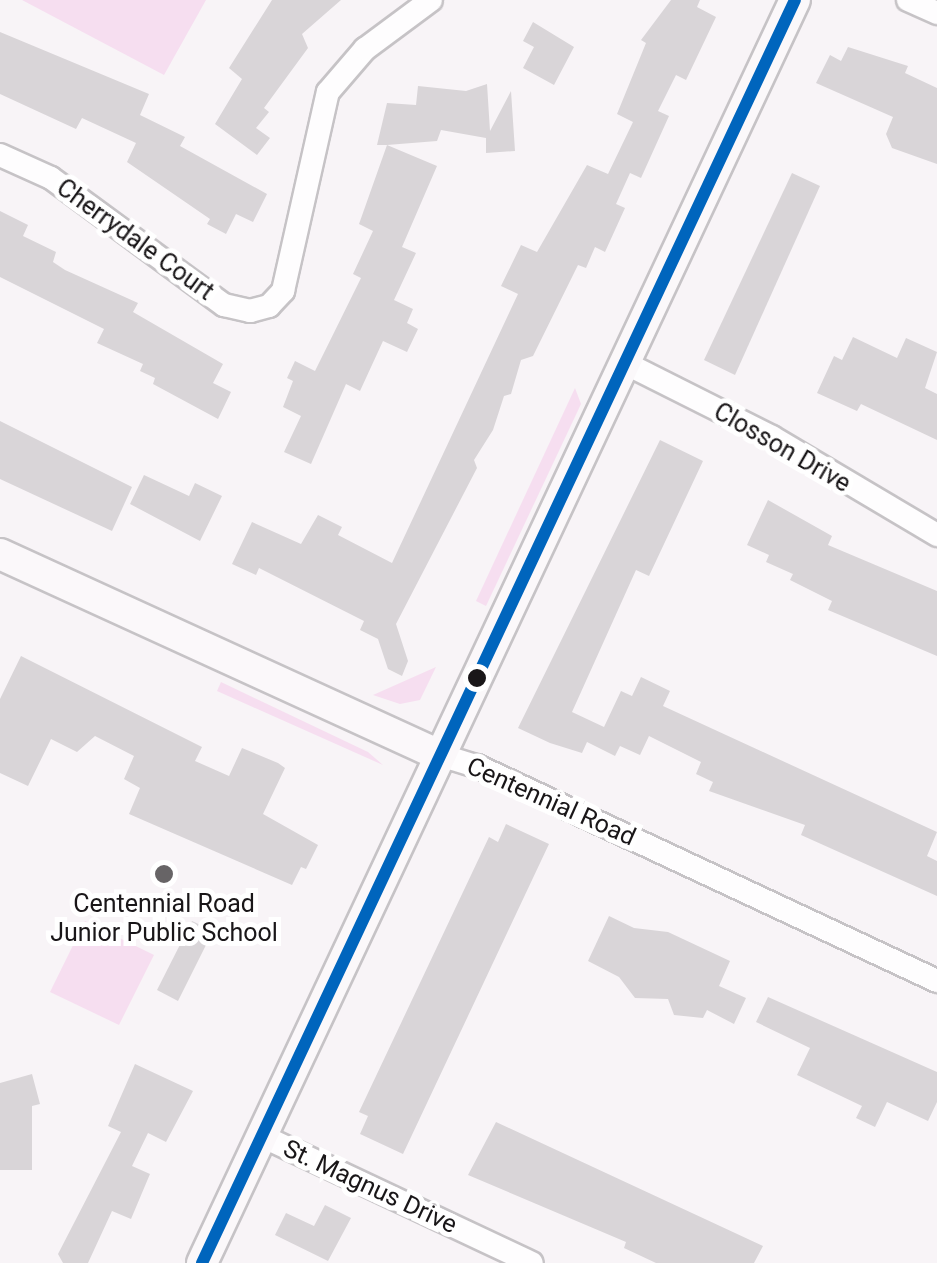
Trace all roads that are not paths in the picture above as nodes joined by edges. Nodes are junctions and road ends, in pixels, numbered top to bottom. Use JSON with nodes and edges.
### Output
{"nodes":[{"id":1,"x":430,"y":0,"type":"edge"},
{"id":2,"x":795,"y":0,"type":"edge"},
{"id":3,"x":908,"y":0,"type":"edge"},
{"id":4,"x":937,"y":14,"type":"edge"},
{"id":5,"x":0,"y":154,"type":"edge"},
{"id":6,"x":627,"y":364,"type":"junction"},
{"id":7,"x":937,"y":535,"type":"edge"},
{"id":8,"x":0,"y":554,"type":"edge"},
{"id":9,"x":440,"y":755,"type":"junction"},
{"id":10,"x":937,"y":981,"type":"edge"},
{"id":11,"x":262,"y":1136,"type":"junction"},
{"id":12,"x":202,"y":1263,"type":"edge"},
{"id":13,"x":532,"y":1263,"type":"edge"}],
"edges":[{"from":1,"to":5,"type":"street","name":"Cherrydale Court"},
{"from":2,"to":6,"type":"street"},
{"from":3,"to":4,"type":"street"},
{"from":6,"to":7,"type":"street","name":"Closson Drive"},
{"from":6,"to":9,"type":"street"},
{"from":8,"to":9,"type":"street","name":"Centennial Road"},
{"from":9,"to":10,"type":"street","name":"Centennial Road"},
{"from":9,"to":11,"type":"street"},
{"from":11,"to":12,"type":"street"},
{"from":11,"to":13,"type":"street","name":"St. Magnus Drive"}]}
